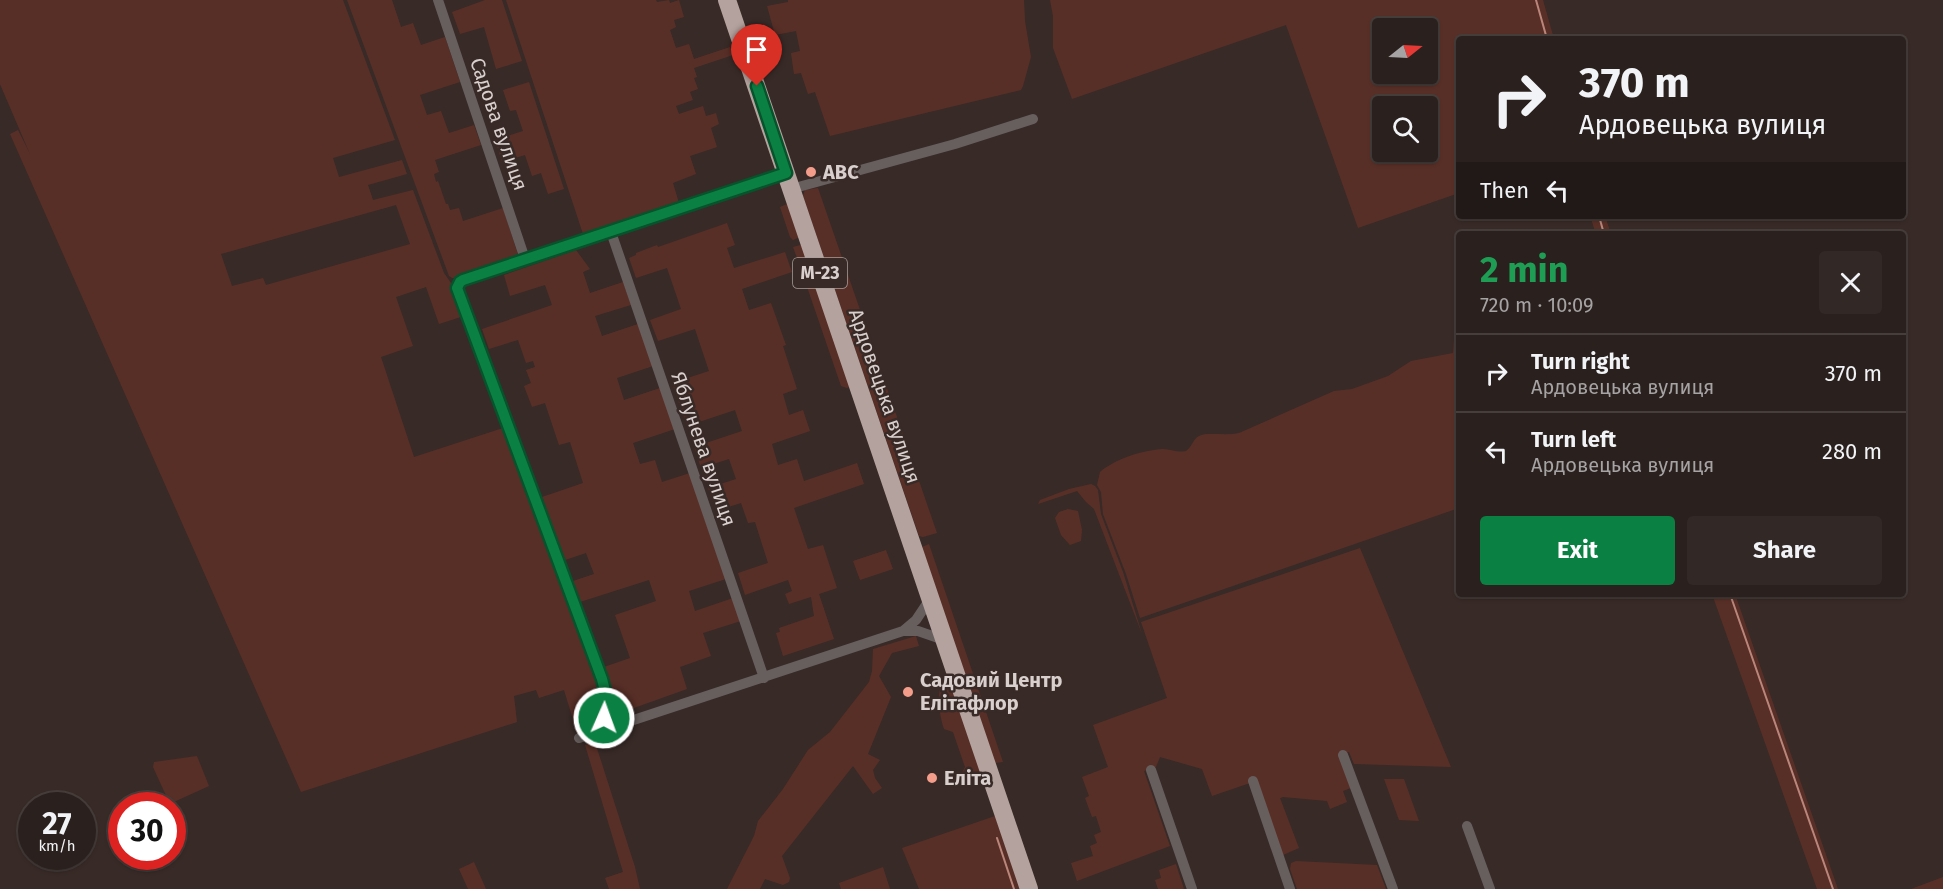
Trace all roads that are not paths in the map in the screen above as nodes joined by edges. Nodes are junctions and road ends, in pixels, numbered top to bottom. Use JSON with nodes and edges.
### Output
{"nodes":[{"id":1,"x":438,"y":0,"type":"edge"},
{"id":2,"x":727,"y":0,"type":"edge"},
{"id":3,"x":1034,"y":118,"type":"dead end"},
{"id":4,"x":789,"y":181,"type":"junction"},
{"id":5,"x":610,"y":232,"type":"junction"},
{"id":6,"x":525,"y":259,"type":"junction"},
{"id":7,"x":930,"y":599,"type":"junction"},
{"id":8,"x":903,"y":631,"type":"junction"},
{"id":9,"x":944,"y":640,"type":"junction"},
{"id":10,"x":762,"y":672,"type":"junction"},
{"id":11,"x":606,"y":729,"type":"junction"},
{"id":12,"x":579,"y":738,"type":"dead end"},
{"id":13,"x":1343,"y":755,"type":"dead end"},
{"id":14,"x":1151,"y":770,"type":"dead end"},
{"id":15,"x":1253,"y":781,"type":"dead end"},
{"id":16,"x":1467,"y":826,"type":"dead end"},
{"id":17,"x":1029,"y":889,"type":"edge"},
{"id":18,"x":1192,"y":889,"type":"edge"},
{"id":19,"x":1290,"y":889,"type":"edge"},
{"id":20,"x":1393,"y":889,"type":"edge"},
{"id":21,"x":1490,"y":889,"type":"edge"}],
"edges":[{"from":1,"to":6,"type":"street","name":"Садова вулиця"},
{"from":2,"to":4,"type":"highway","name":"Ардовецька вулиця","number":"М-23"},
{"from":3,"to":4,"type":"street"},
{"from":4,"to":5,"type":"street"},
{"from":4,"to":7,"type":"highway","name":"Ардовецька вулиця","number":"М-23"},
{"from":5,"to":6,"type":"street"},
{"from":5,"to":10,"type":"street","name":"Яблунева вулиця"},
{"from":6,"to":11,"type":"street"},
{"from":7,"to":8,"type":"street"},
{"from":7,"to":9,"type":"highway","name":"Ардовецька вулиця","number":"М-23"},
{"from":8,"to":9,"type":"street"},
{"from":8,"to":10,"type":"street"},
{"from":9,"to":17,"type":"highway","name":"Ардовецька вулиця","number":"М-23"},
{"from":10,"to":11,"type":"street"},
{"from":11,"to":12,"type":"street"},
{"from":13,"to":20,"type":"street"},
{"from":14,"to":18,"type":"street"},
{"from":15,"to":19,"type":"street"},
{"from":16,"to":21,"type":"street"}]}
